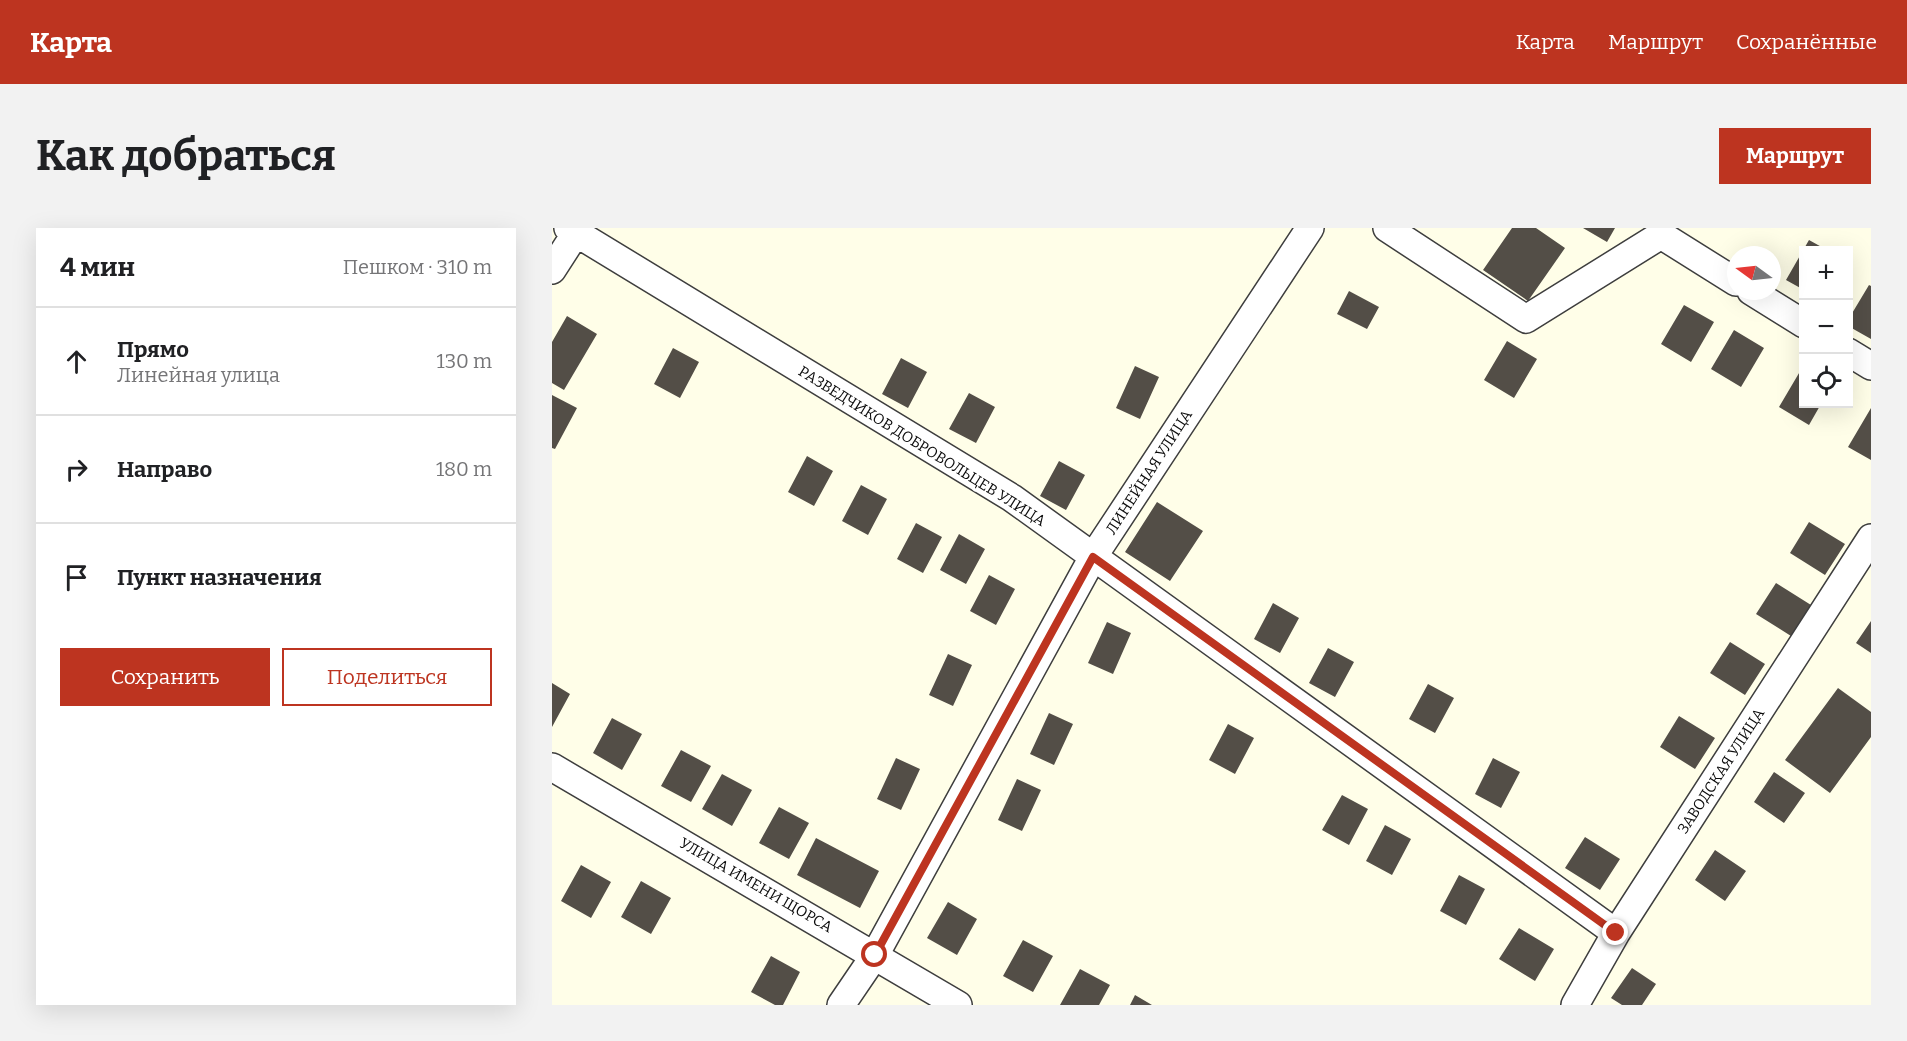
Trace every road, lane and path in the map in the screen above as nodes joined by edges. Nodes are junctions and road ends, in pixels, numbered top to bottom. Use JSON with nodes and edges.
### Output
{"nodes":[{"id":1,"x":1311,"y":228,"type":"edge"},
{"id":2,"x":1387,"y":228,"type":"edge"},
{"id":3,"x":574,"y":230,"type":"edge"},
{"id":4,"x":1664,"y":232,"type":"edge"},
{"id":5,"x":552,"y":270,"type":"edge"},
{"id":6,"x":1727,"y":276,"type":"edge"},
{"id":7,"x":1765,"y":300,"type":"edge"},
{"id":8,"x":1799,"y":321,"type":"edge"},
{"id":9,"x":1851,"y":354,"type":"edge"},
{"id":10,"x":1871,"y":366,"type":"edge"},
{"id":11,"x":1871,"y":538,"type":"edge"},
{"id":12,"x":1093,"y":557,"type":"junction"},
{"id":13,"x":552,"y":767,"type":"edge"},
{"id":14,"x":1616,"y":933,"type":"junction"},
{"id":15,"x":875,"y":955,"type":"junction"},
{"id":16,"x":841,"y":1005,"type":"edge"},
{"id":17,"x":958,"y":1005,"type":"edge"},
{"id":18,"x":1575,"y":1005,"type":"edge"}],
"edges":[{"from":1,"to":12,"type":"street","name":"ЛИНЕЙНАЯ УЛИЦА"},
{"from":2,"to":4,"type":"street"},
{"from":3,"to":5,"type":"street"},
{"from":3,"to":12,"type":"street","name":"РАЗВЕДЧИКОВ ДОБРОВОЛЬЦЕВ УЛИЦА"},
{"from":4,"to":6,"type":"street"},
{"from":7,"to":8,"type":"street"},
{"from":9,"to":10,"type":"street"},
{"from":11,"to":14,"type":"street","name":"ЗАВОДСКАЯ УЛИЦА"},
{"from":12,"to":14,"type":"street","name":"РАЗВЕДЧИКОВ ДОБРОВОЛЬЦЕВ УЛИЦА"},
{"from":12,"to":15,"type":"street","name":"ЛИНЕЙНАЯ УЛИЦА"},
{"from":13,"to":15,"type":"street","name":"УЛИЦА ИМЕНИ ЩОРСА"},
{"from":14,"to":18,"type":"street","name":"ЗАВОДСКАЯ УЛИЦА"},
{"from":15,"to":16,"type":"street","name":"ЛИНЕЙНАЯ УЛИЦА"},
{"from":15,"to":17,"type":"street","name":"УЛИЦА ИМЕНИ ЩОРСА"}]}
